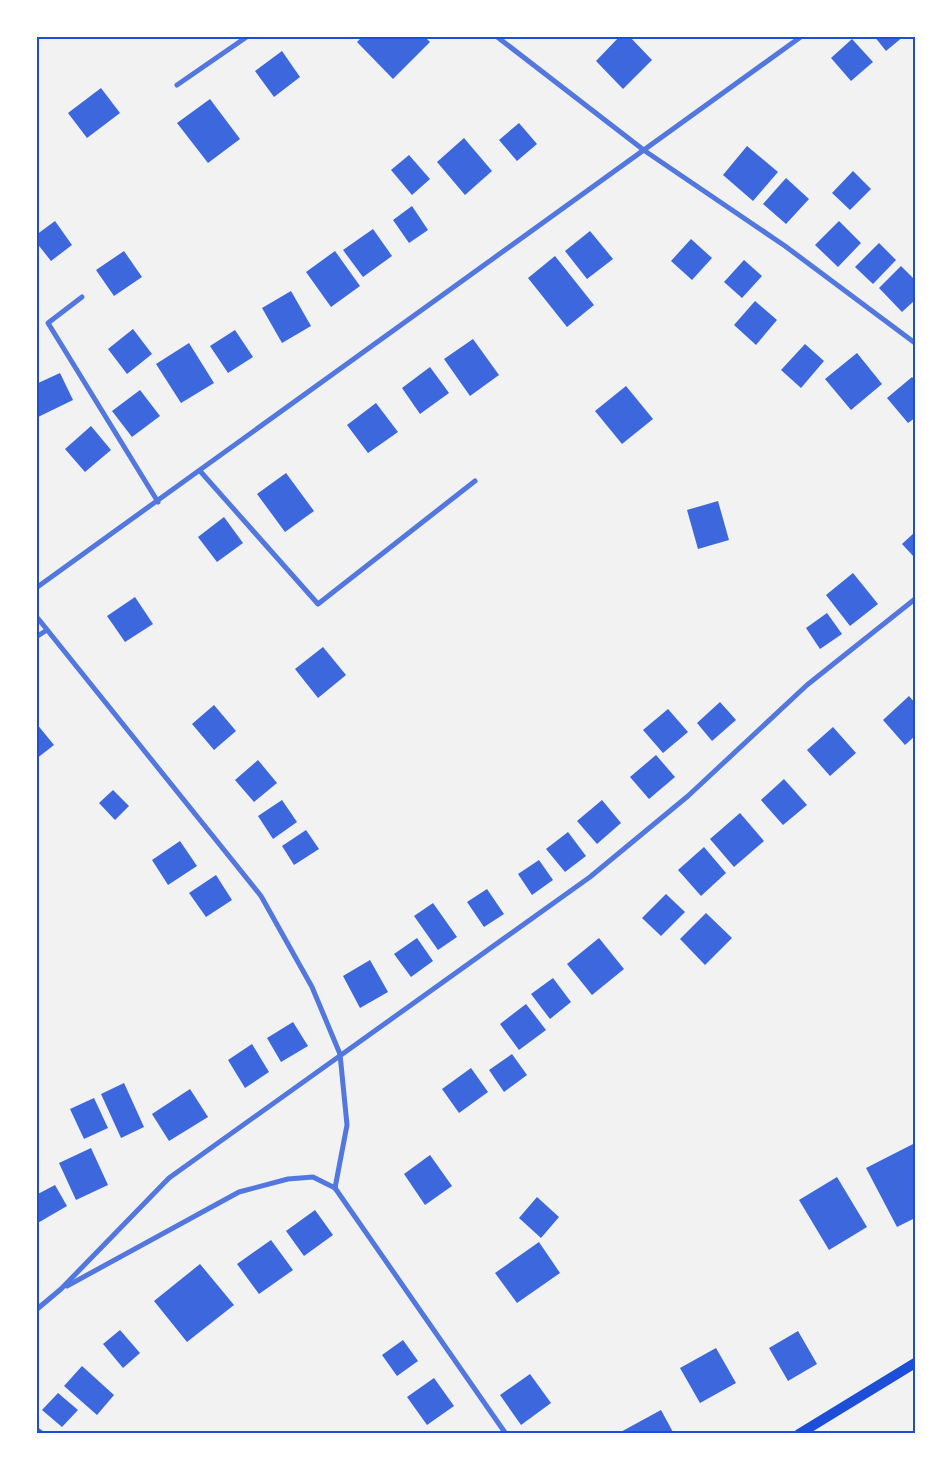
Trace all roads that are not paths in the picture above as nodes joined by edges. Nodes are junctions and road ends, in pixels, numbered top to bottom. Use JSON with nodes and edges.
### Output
{"nodes":[{"id":1,"x":248,"y":36,"type":"edge"},
{"id":2,"x":496,"y":36,"type":"edge"},
{"id":3,"x":802,"y":36,"type":"edge"},
{"id":4,"x":178,"y":85,"type":"dead end"},
{"id":5,"x":645,"y":151,"type":"junction"},
{"id":6,"x":82,"y":297,"type":"dead end"},
{"id":7,"x":915,"y":343,"type":"edge"},
{"id":8,"x":200,"y":471,"type":"junction"},
{"id":9,"x":475,"y":481,"type":"dead end"},
{"id":10,"x":158,"y":502,"type":"junction"},
{"id":11,"x":36,"y":588,"type":"edge"},
{"id":12,"x":915,"y":599,"type":"edge"},
{"id":13,"x":36,"y":616,"type":"edge"},
{"id":14,"x":47,"y":630,"type":"junction"},
{"id":15,"x":36,"y":638,"type":"edge"},
{"id":16,"x":340,"y":1054,"type":"junction"},
{"id":17,"x":335,"y":1188,"type":"junction"},
{"id":18,"x":61,"y":1289,"type":"junction"},
{"id":19,"x":36,"y":1310,"type":"edge"},
{"id":20,"x":915,"y":1363,"type":"edge"},
{"id":21,"x":506,"y":1434,"type":"edge"},
{"id":22,"x":800,"y":1434,"type":"edge"}],
"edges":[{"from":1,"to":4,"type":"street"},
{"from":2,"to":5,"type":"street"},
{"from":3,"to":5,"type":"street"},
{"from":5,"to":7,"type":"street"},
{"from":5,"to":8,"type":"street"},
{"from":6,"to":10,"type":"street"},
{"from":8,"to":9,"type":"street"},
{"from":8,"to":10,"type":"street"},
{"from":10,"to":11,"type":"street"},
{"from":12,"to":16,"type":"street"},
{"from":13,"to":14,"type":"street"},
{"from":14,"to":15,"type":"street"},
{"from":14,"to":16,"type":"street"},
{"from":16,"to":17,"type":"street"},
{"from":16,"to":18,"type":"street"},
{"from":17,"to":18,"type":"street"},
{"from":17,"to":21,"type":"street"},
{"from":18,"to":19,"type":"street"},
{"from":20,"to":22,"type":"main road"}]}
